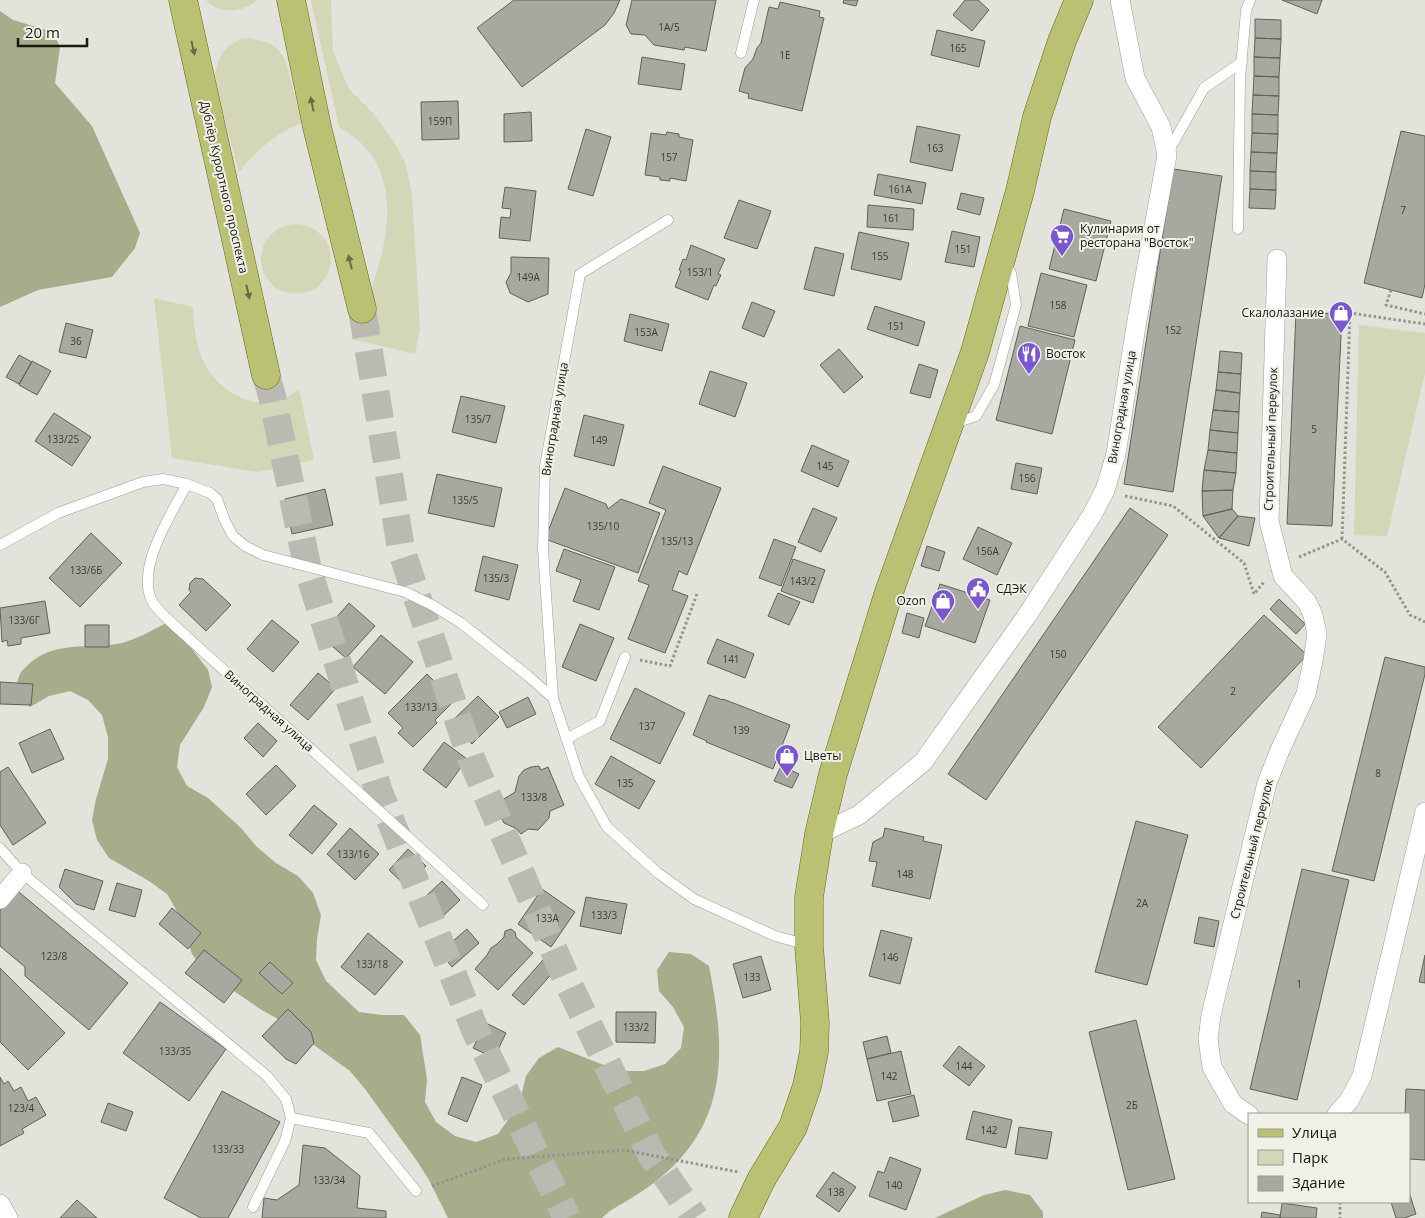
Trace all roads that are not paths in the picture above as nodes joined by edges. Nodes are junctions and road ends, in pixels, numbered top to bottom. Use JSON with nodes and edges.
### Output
{"nodes":[{"id":1,"x":183,"y":0,"type":"edge"},
{"id":2,"x":291,"y":0,"type":"edge"},
{"id":3,"x":754,"y":0,"type":"edge"},
{"id":4,"x":1079,"y":0,"type":"edge"},
{"id":5,"x":1120,"y":0,"type":"edge"},
{"id":6,"x":1250,"y":0,"type":"edge"},
{"id":7,"x":741,"y":54,"type":"dead end"},
{"id":8,"x":1242,"y":62,"type":"junction"},
{"id":9,"x":1167,"y":155,"type":"junction"},
{"id":10,"x":668,"y":220,"type":"dead end"},
{"id":11,"x":1238,"y":229,"type":"dead end"},
{"id":12,"x":1277,"y":259,"type":"dead end"},
{"id":13,"x":362,"y":310,"type":"tunnel mouth"},
{"id":14,"x":266,"y":375,"type":"tunnel mouth"},
{"id":15,"x":187,"y":484,"type":"junction"},
{"id":16,"x":0,"y":545,"type":"edge"},
{"id":17,"x":625,"y":657,"type":"road end"},
{"id":18,"x":553,"y":698,"type":"junction"},
{"id":19,"x":566,"y":739,"type":"junction"},
{"id":20,"x":1425,"y":812,"type":"edge"},
{"id":21,"x":819,"y":834,"type":"junction"},
{"id":22,"x":0,"y":848,"type":"edge"},
{"id":23,"x":22,"y":873,"type":"junction"},
{"id":24,"x":0,"y":899,"type":"edge"},
{"id":25,"x":483,"y":905,"type":"dead end"},
{"id":26,"x":809,"y":946,"type":"junction"},
{"id":27,"x":1338,"y":1113,"type":"edge"},
{"id":28,"x":1248,"y":1114,"type":"edge"},
{"id":29,"x":291,"y":1118,"type":"junction"},
{"id":30,"x":416,"y":1191,"type":"road end"},
{"id":31,"x":0,"y":1204,"type":"edge"},
{"id":32,"x":254,"y":1206,"type":"dead end"},
{"id":33,"x":8,"y":1218,"type":"edge"},
{"id":34,"x":743,"y":1218,"type":"edge"}],
"edges":[{"from":1,"to":14,"type":"main road","name":"Дублёр Курортного проспекта","one_way":true},
{"from":13,"to":2,"type":"main road","one_way":true},
{"from":3,"to":7,"type":"lane"},
{"from":4,"to":21,"type":"main road"},
{"from":5,"to":9,"type":"street","name":"Виноградная улица"},
{"from":6,"to":8,"type":"lane"},
{"from":8,"to":9,"type":"lane"},
{"from":8,"to":11,"type":"lane"},
{"from":9,"to":21,"type":"street","name":"Виноградная улица"},
{"from":10,"to":18,"type":"lane","name":"Виноградная улица"},
{"from":12,"to":28,"type":"street","name":"Строительный переулок"},
{"from":15,"to":16,"type":"lane"},
{"from":15,"to":18,"type":"lane"},
{"from":15,"to":25,"type":"lane","name":"Виноградная улица"},
{"from":17,"to":19,"type":"lane"},
{"from":18,"to":19,"type":"lane","name":"Виноградная улица"},
{"from":19,"to":26,"type":"lane","name":"Виноградная улица"},
{"from":20,"to":27,"type":"street"},
{"from":21,"to":26,"type":"main road"},
{"from":22,"to":23,"type":"lane"},
{"from":23,"to":24,"type":"street"},
{"from":23,"to":29,"type":"lane"},
{"from":26,"to":34,"type":"main road"},
{"from":29,"to":30,"type":"lane"},
{"from":29,"to":32,"type":"lane"},
{"from":31,"to":33,"type":"street"}]}
